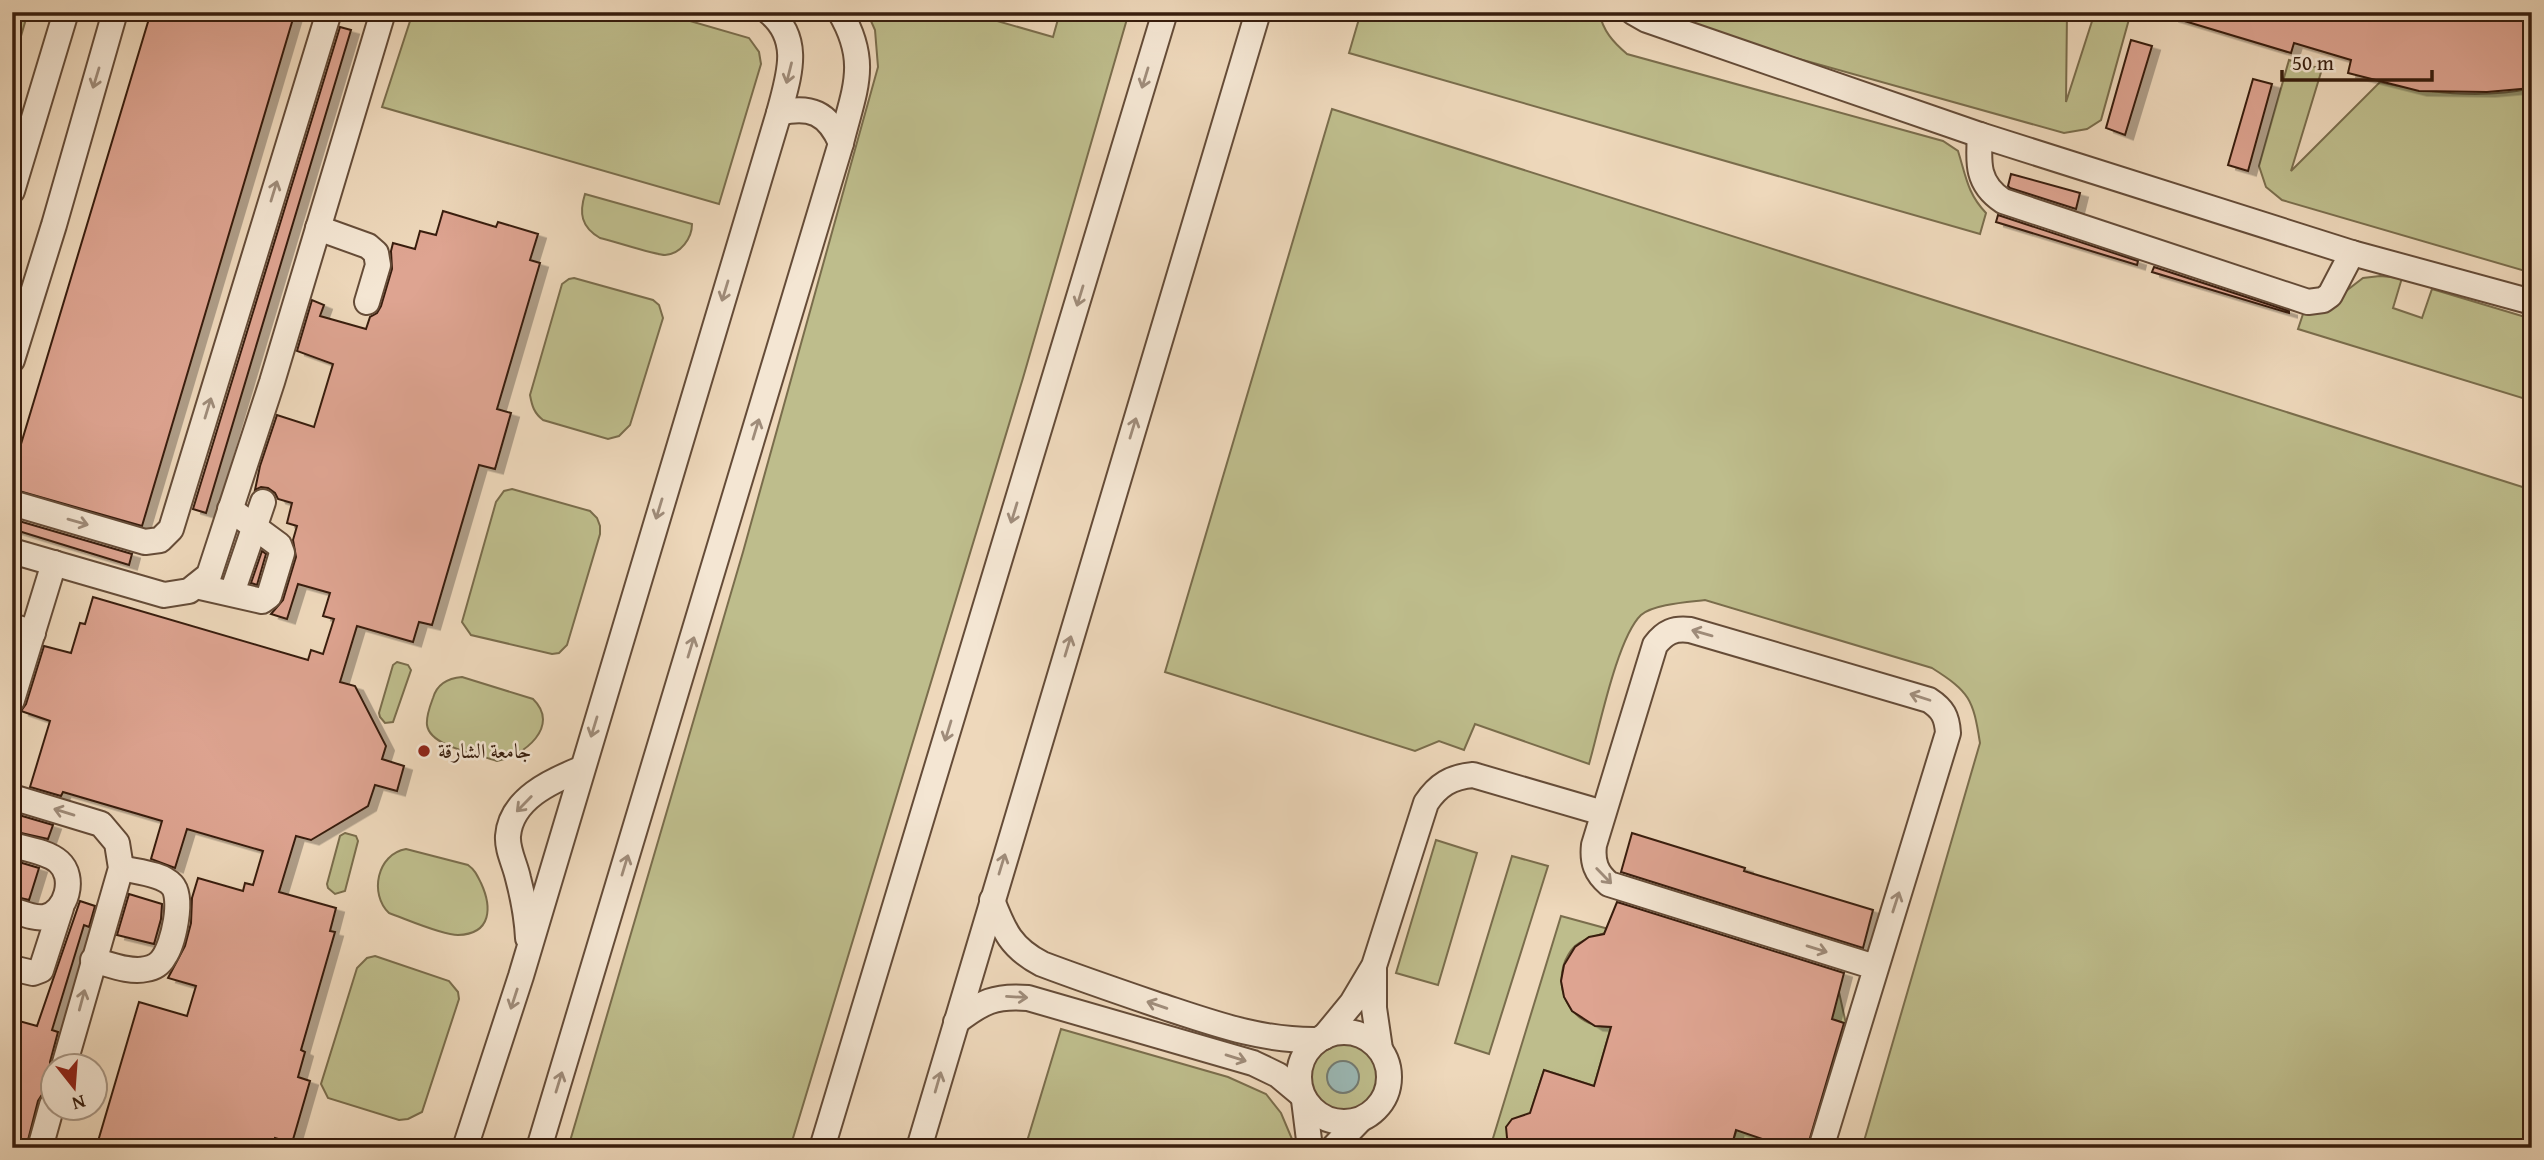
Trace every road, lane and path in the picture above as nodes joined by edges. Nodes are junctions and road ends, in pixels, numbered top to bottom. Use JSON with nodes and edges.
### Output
{"nodes":[{"id":1,"x":66,"y":12,"type":"edge"},
{"id":2,"x":116,"y":12,"type":"edge"},
{"id":3,"x":329,"y":12,"type":"edge"},
{"id":4,"x":383,"y":12,"type":"edge"},
{"id":5,"x":769,"y":12,"type":"edge"},
{"id":6,"x":839,"y":12,"type":"edge"},
{"id":7,"x":1165,"y":12,"type":"edge"},
{"id":8,"x":1258,"y":12,"type":"edge"},
{"id":9,"x":1633,"y":12,"type":"edge"},
{"id":10,"x":779,"y":113,"type":"junction"},
{"id":11,"x":1979,"y":135,"type":"junction"},
{"id":12,"x":841,"y":143,"type":"junction"},
{"id":13,"x":12,"y":191,"type":"edge"},
{"id":14,"x":318,"y":228,"type":"junction"},
{"id":15,"x":2352,"y":253,"type":"junction"},
{"id":16,"x":366,"y":302,"type":"dead end"},
{"id":17,"x":2532,"y":302,"type":"edge"},
{"id":18,"x":12,"y":360,"type":"edge"},
{"id":19,"x":12,"y":503,"type":"edge"},
{"id":20,"x":230,"y":509,"type":"junction"},
{"id":21,"x":259,"y":513,"type":"junction"},
{"id":22,"x":12,"y":551,"type":"edge"},
{"id":23,"x":54,"y":563,"type":"junction"},
{"id":24,"x":197,"y":586,"type":"junction"},
{"id":25,"x":232,"y":593,"type":"junction"},
{"id":26,"x":23,"y":630,"type":"edge"},
{"id":27,"x":12,"y":700,"type":"edge"},
{"id":28,"x":582,"y":769,"type":"junction"},
{"id":29,"x":12,"y":797,"type":"edge"},
{"id":30,"x":1603,"y":813,"type":"junction"},
{"id":31,"x":12,"y":845,"type":"edge"},
{"id":32,"x":121,"y":868,"type":"junction"},
{"id":33,"x":992,"y":900,"type":"junction"},
{"id":34,"x":61,"y":908,"type":"junction"},
{"id":35,"x":12,"y":910,"type":"edge"},
{"id":36,"x":528,"y":951,"type":"junction"},
{"id":37,"x":93,"y":960,"type":"junction"},
{"id":38,"x":1374,"y":966,"type":"junction"},
{"id":39,"x":1875,"y":967,"type":"junction"},
{"id":40,"x":12,"y":968,"type":"edge"},
{"id":41,"x":1119,"y":992,"type":"junction"},
{"id":42,"x":1111,"y":1021,"type":"junction"},
{"id":43,"x":956,"y":1022,"type":"junction"},
{"id":44,"x":1321,"y":1038,"type":"junction"},
{"id":45,"x":1380,"y":1049,"type":"junction"},
{"id":46,"x":68,"y":1052,"type":"edge"},
{"id":47,"x":1303,"y":1098,"type":"junction"},
{"id":48,"x":1360,"y":1120,"type":"junction"},
{"id":49,"x":47,"y":1122,"type":"edge"},
{"id":50,"x":40,"y":1148,"type":"edge"},
{"id":51,"x":466,"y":1148,"type":"edge"},
{"id":52,"x":539,"y":1148,"type":"edge"},
{"id":53,"x":822,"y":1148,"type":"edge"},
{"id":54,"x":919,"y":1148,"type":"edge"},
{"id":55,"x":1310,"y":1148,"type":"edge"},
{"id":56,"x":1333,"y":1148,"type":"edge"},
{"id":57,"x":1821,"y":1148,"type":"edge"}],
"edges":[{"from":1,"to":13,"type":"street"},
{"from":2,"to":18,"type":"street","one_way":true},
{"from":19,"to":3,"type":"street","one_way":true},
{"from":4,"to":14,"type":"street"},
{"from":5,"to":10,"type":"street","one_way":true},
{"from":6,"to":12,"type":"street"},
{"from":7,"to":53,"type":"street","one_way":true},
{"from":33,"to":8,"type":"street","one_way":true},
{"from":9,"to":11,"type":"street"},
{"from":10,"to":12,"type":"street"},
{"from":10,"to":28,"type":"street","one_way":true},
{"from":11,"to":15,"type":"street"},
{"from":11,"to":15,"type":"street"},
{"from":52,"to":12,"type":"street","one_way":true},
{"from":14,"to":16,"type":"street"},
{"from":14,"to":20,"type":"street"},
{"from":15,"to":17,"type":"street"},
{"from":20,"to":21,"type":"street"},
{"from":20,"to":24,"type":"street"},
{"from":21,"to":25,"type":"street"},
{"from":21,"to":25,"type":"street"},
{"from":22,"to":23,"type":"street"},
{"from":23,"to":24,"type":"street"},
{"from":23,"to":26,"type":"street"},
{"from":24,"to":25,"type":"street"},
{"from":26,"to":27,"type":"street"},
{"from":28,"to":36,"type":"street"},
{"from":28,"to":36,"type":"street","one_way":true},
{"from":32,"to":29,"type":"street","one_way":true},
{"from":30,"to":38,"type":"street"},
{"from":30,"to":39,"type":"street","one_way":true},
{"from":39,"to":30,"type":"street","one_way":true},
{"from":31,"to":34,"type":"street"},
{"from":32,"to":37,"type":"street"},
{"from":32,"to":37,"type":"street"},
{"from":33,"to":41,"type":"street"},
{"from":33,"to":43,"type":"street"},
{"from":34,"to":35,"type":"street"},
{"from":34,"to":40,"type":"street"},
{"from":36,"to":51,"type":"street","one_way":true},
{"from":46,"to":37,"type":"street","one_way":true},
{"from":38,"to":44,"type":"street"},
{"from":38,"to":45,"type":"street"},
{"from":39,"to":57,"type":"street"},
{"from":41,"to":42,"type":"street"},
{"from":44,"to":41,"type":"street","one_way":true},
{"from":43,"to":42,"type":"street","one_way":true},
{"from":42,"to":47,"type":"street","one_way":true},
{"from":54,"to":43,"type":"street","one_way":true},
{"from":44,"to":45,"type":"street"},
{"from":44,"to":47,"type":"street"},
{"from":45,"to":48,"type":"street"},
{"from":47,"to":48,"type":"street"},
{"from":47,"to":55,"type":"street"},
{"from":48,"to":56,"type":"street"},
{"from":49,"to":50,"type":"street"}]}
